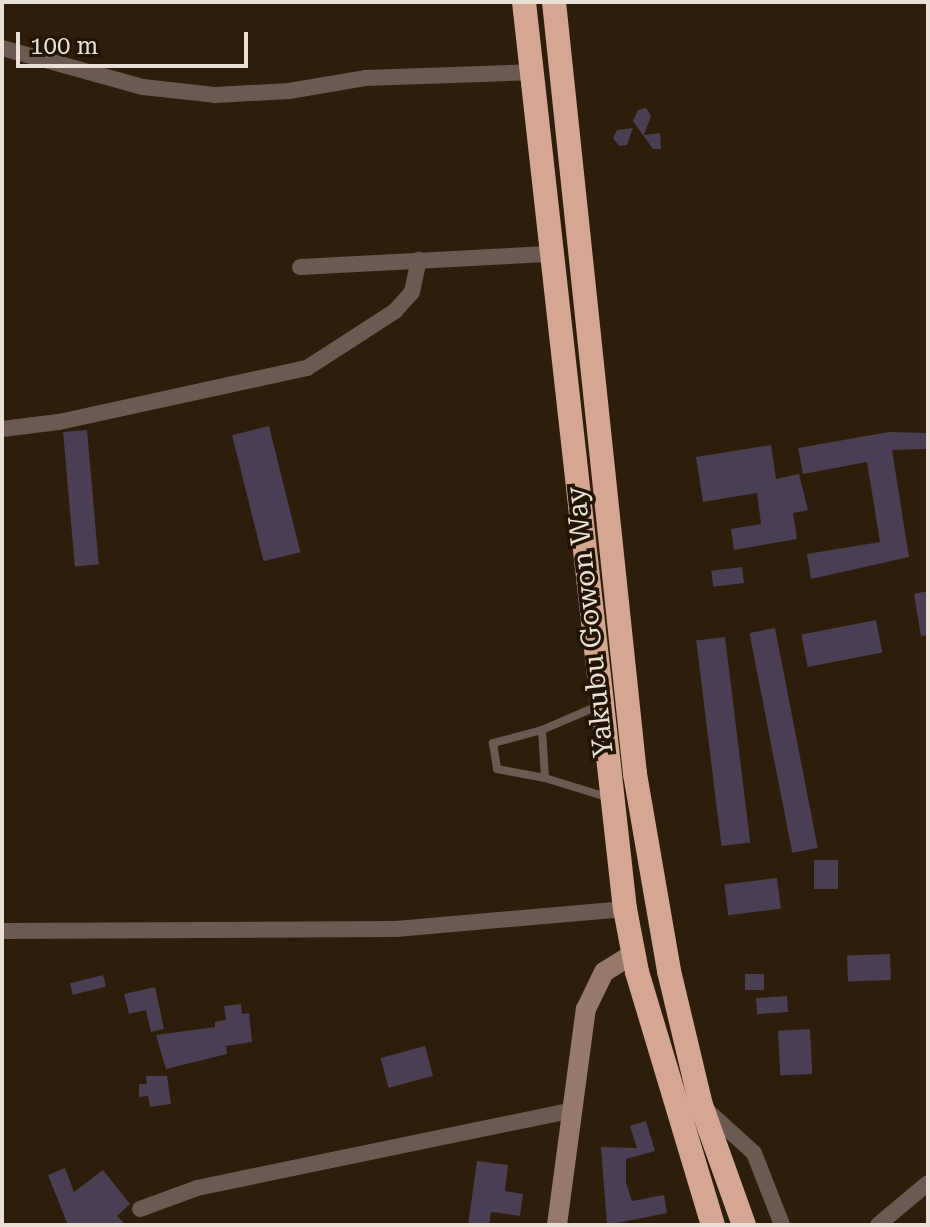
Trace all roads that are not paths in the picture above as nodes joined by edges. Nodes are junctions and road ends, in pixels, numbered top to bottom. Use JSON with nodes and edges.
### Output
{"nodes":[{"id":1,"x":524,"y":2,"type":"edge"},
{"id":2,"x":554,"y":2,"type":"edge"},
{"id":3,"x":2,"y":48,"type":"edge"},
{"id":4,"x":533,"y":72,"type":"junction"},
{"id":5,"x":552,"y":254,"type":"junction"},
{"id":6,"x":419,"y":260,"type":"junction"},
{"id":7,"x":300,"y":267,"type":"dead end"},
{"id":8,"x":591,"y":341,"type":"junction"},
{"id":9,"x":562,"y":345,"type":"junction"},
{"id":10,"x":2,"y":429,"type":"edge"},
{"id":11,"x":601,"y":705,"type":"junction"},
{"id":12,"x":542,"y":730,"type":"junction"},
{"id":13,"x":545,"y":778,"type":"junction"},
{"id":14,"x":612,"y":799,"type":"junction"},
{"id":15,"x":625,"y":909,"type":"junction"},
{"id":16,"x":2,"y":931,"type":"edge"},
{"id":17,"x":633,"y":954,"type":"junction"},
{"id":18,"x":701,"y":1105,"type":"junction"},
{"id":19,"x":572,"y":1110,"type":"junction"},
{"id":20,"x":928,"y":1183,"type":"edge"},
{"id":21,"x":140,"y":1209,"type":"dead end"},
{"id":22,"x":557,"y":1225,"type":"edge"},
{"id":23,"x":713,"y":1225,"type":"edge"},
{"id":24,"x":744,"y":1225,"type":"edge"},
{"id":25,"x":782,"y":1225,"type":"edge"},
{"id":26,"x":878,"y":1225,"type":"edge"}],
"edges":[{"from":1,"to":4,"type":"highway","name":"Yakubu Gowon Way"},
{"from":2,"to":8,"type":"highway","name":"Yakubu Gowon Way"},
{"from":3,"to":4,"type":"street"},
{"from":4,"to":5,"type":"highway","name":"Yakubu Gowon Way"},
{"from":5,"to":6,"type":"street"},
{"from":5,"to":9,"type":"highway","name":"Yakubu Gowon Way"},
{"from":6,"to":7,"type":"street"},
{"from":6,"to":10,"type":"street"},
{"from":8,"to":9,"type":"highway"},
{"from":8,"to":18,"type":"highway","name":"Yakubu Gowon Way"},
{"from":9,"to":11,"type":"highway","name":"Yakubu Gowon Way"},
{"from":11,"to":12,"type":"lane"},
{"from":11,"to":14,"type":"highway","name":"Yakubu Gowon Way"},
{"from":12,"to":13,"type":"lane"},
{"from":12,"to":13,"type":"lane"},
{"from":13,"to":14,"type":"lane"},
{"from":14,"to":15,"type":"highway","name":"Yakubu Gowon Way"},
{"from":15,"to":16,"type":"street"},
{"from":15,"to":17,"type":"highway","name":"Yakubu Gowon Way"},
{"from":17,"to":19,"type":"street"},
{"from":17,"to":23,"type":"highway","name":"Yakubu Gowon Way"},
{"from":18,"to":24,"type":"highway","name":"Yakubu Gowon Way"},
{"from":18,"to":25,"type":"street"},
{"from":19,"to":21,"type":"street"},
{"from":19,"to":22,"type":"street"},
{"from":20,"to":26,"type":"street"}]}
